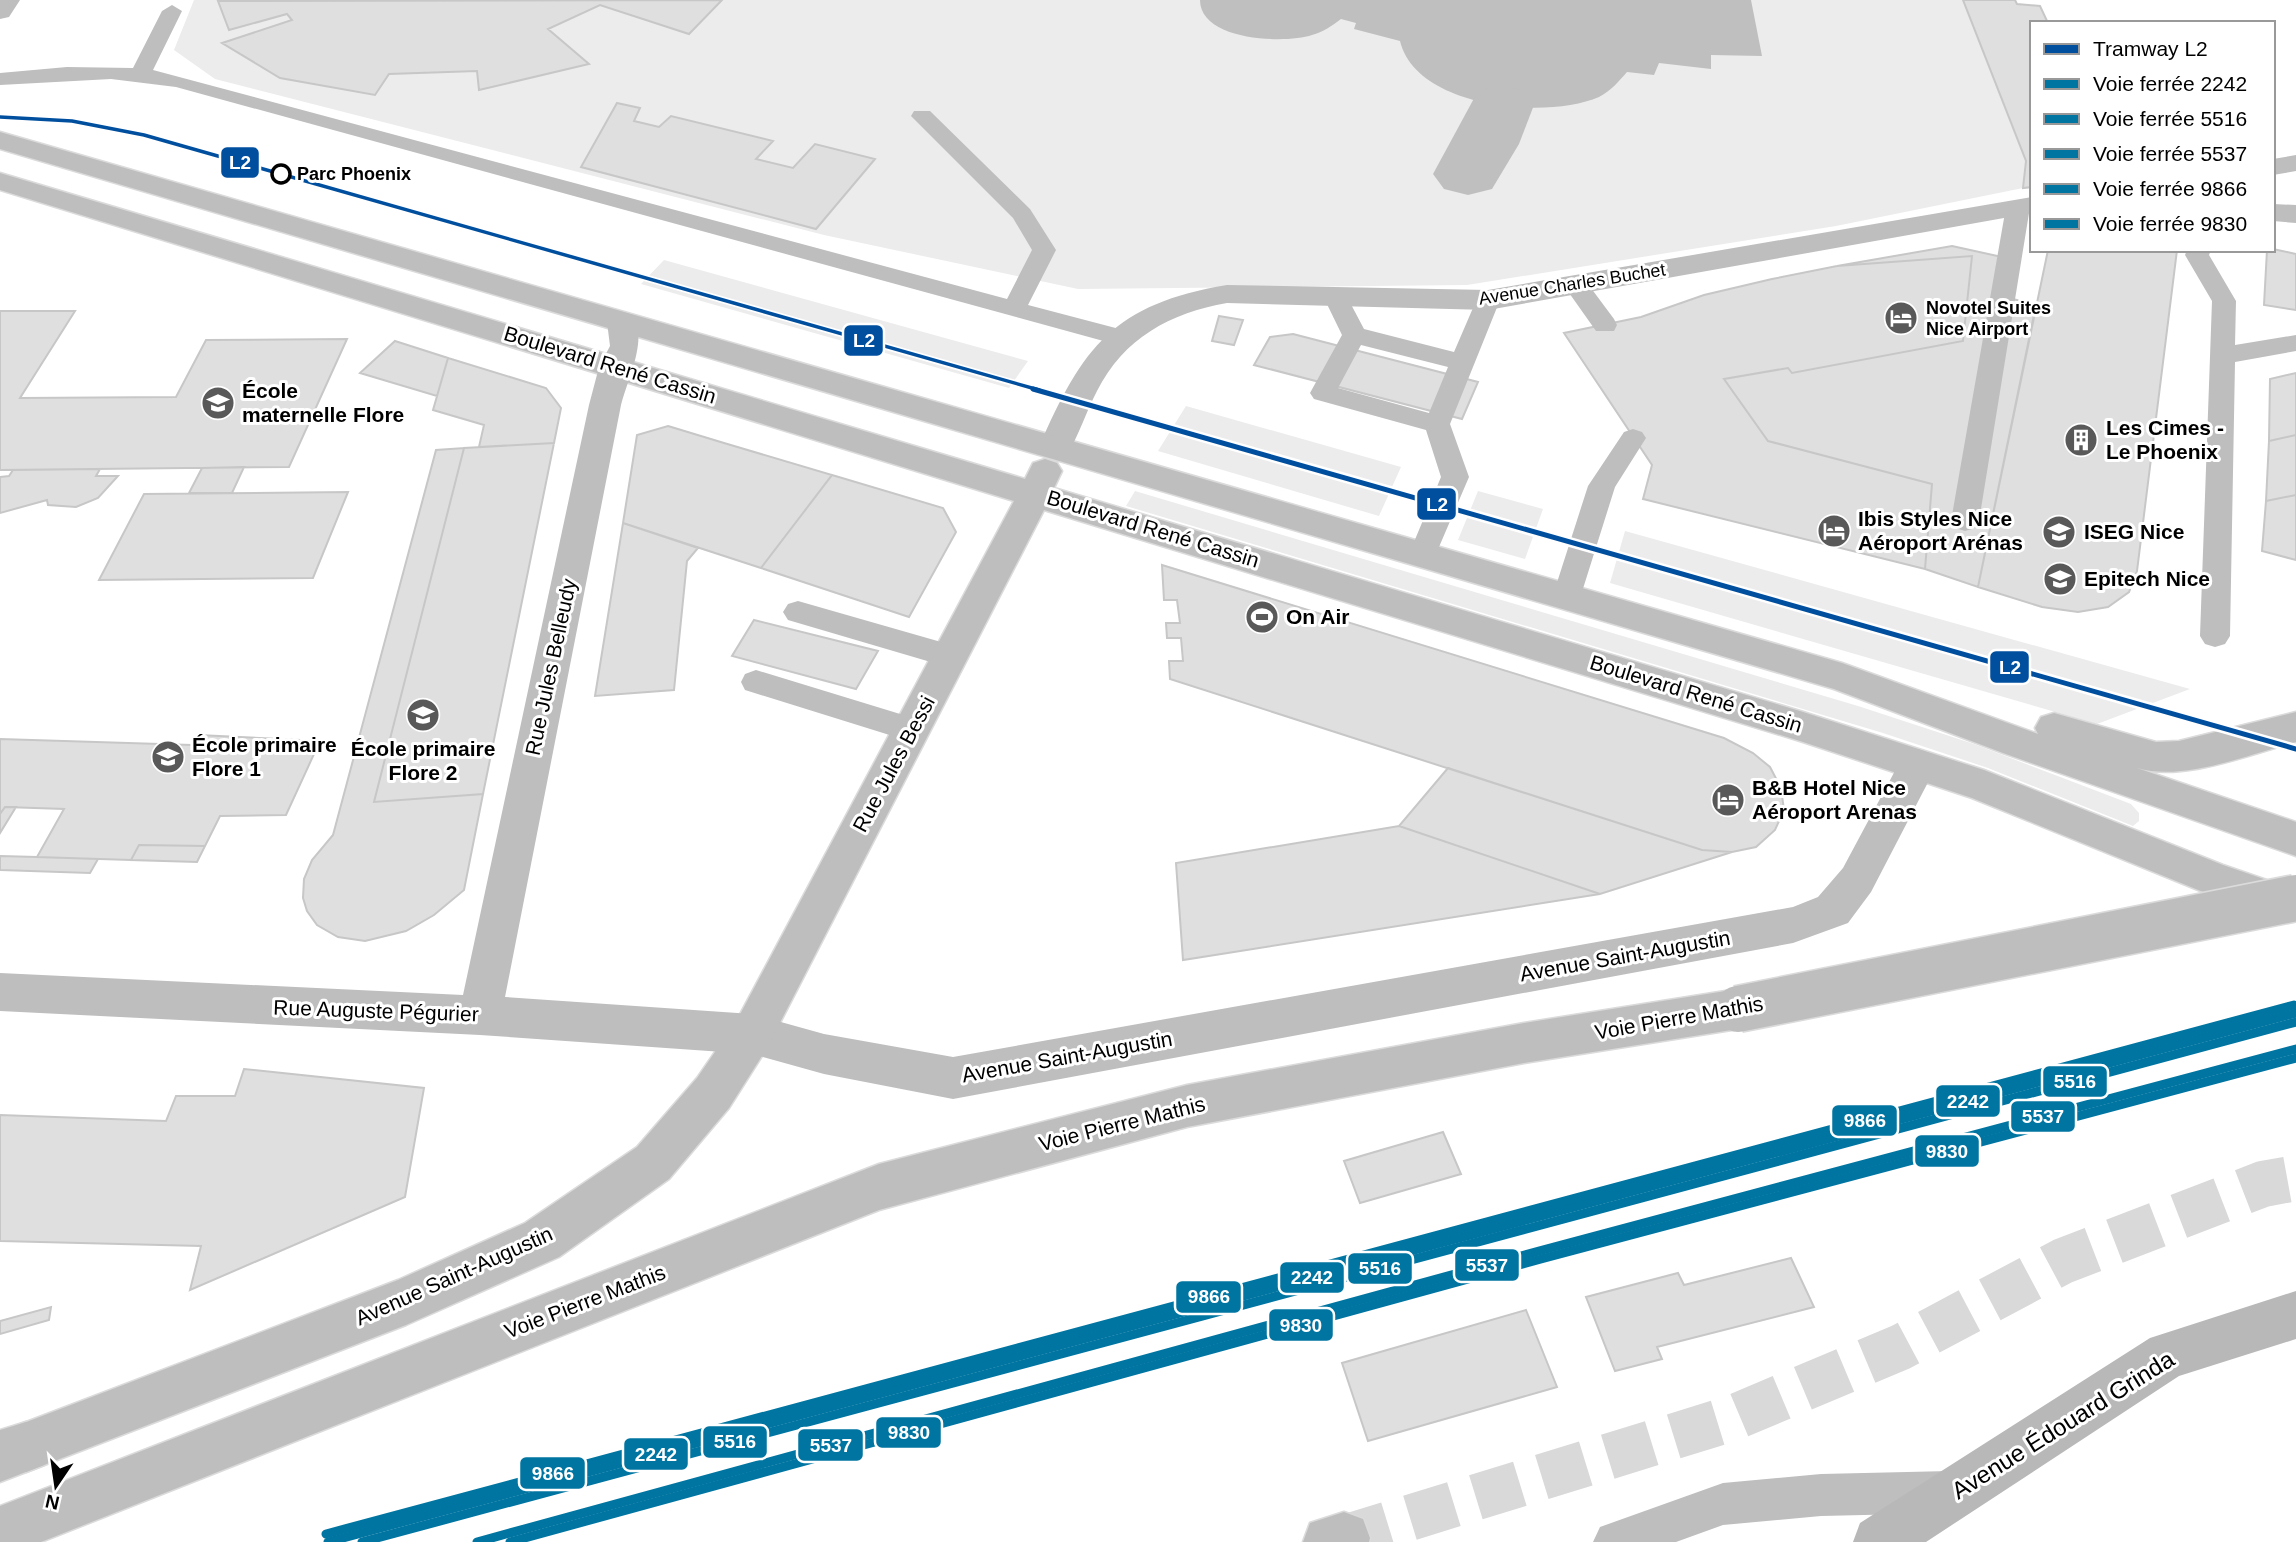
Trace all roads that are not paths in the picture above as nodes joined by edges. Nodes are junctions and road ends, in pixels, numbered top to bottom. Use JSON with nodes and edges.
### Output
{"nodes":[{"id":1,"x":8,"y":0,"type":"edge"},
{"id":2,"x":0,"y":12,"type":"edge"},
{"id":3,"x":172,"y":12,"type":"dead end"},
{"id":4,"x":141,"y":73,"type":"junction"},
{"id":5,"x":0,"y":79,"type":"edge"},
{"id":6,"x":922,"y":116,"type":"dead end"},
{"id":7,"x":0,"y":140,"type":"edge"},
{"id":8,"x":2296,"y":163,"type":"edge"},
{"id":9,"x":2275,"y":167,"type":"edge"},
{"id":10,"x":0,"y":181,"type":"edge"},
{"id":11,"x":2025,"y":206,"type":"edge"},
{"id":12,"x":2275,"y":212,"type":"edge"},
{"id":13,"x":2296,"y":214,"type":"edge"},
{"id":14,"x":2198,"y":252,"type":"edge"},
{"id":15,"x":1576,"y":285,"type":"junction"},
{"id":16,"x":1336,"y":298,"type":"junction"},
{"id":17,"x":1488,"y":300,"type":"junction"},
{"id":18,"x":1014,"y":308,"type":"junction"},
{"id":19,"x":622,"y":322,"type":"junction"},
{"id":20,"x":1605,"y":325,"type":"dead end"},
{"id":21,"x":1354,"y":335,"type":"junction"},
{"id":22,"x":1118,"y":337,"type":"junction"},
{"id":23,"x":2296,"y":343,"type":"edge"},
{"id":24,"x":2222,"y":356,"type":"junction"},
{"id":25,"x":1464,"y":363,"type":"junction"},
{"id":26,"x":615,"y":367,"type":"junction"},
{"id":27,"x":1437,"y":424,"type":"junction"},
{"id":28,"x":1633,"y":438,"type":"dead end"},
{"id":29,"x":1055,"y":447,"type":"junction"},
{"id":30,"x":1036,"y":494,"type":"junction"},
{"id":31,"x":1965,"y":521,"type":"dead end"},
{"id":32,"x":1423,"y":555,"type":"junction"},
{"id":33,"x":1567,"y":595,"type":"junction"},
{"id":34,"x":798,"y":612,"type":"dead end"},
{"id":35,"x":2215,"y":636,"type":"dead end"},
{"id":36,"x":951,"y":656,"type":"junction"},
{"id":37,"x":1842,"y":677,"type":"junction"},
{"id":38,"x":756,"y":682,"type":"dead end"},
{"id":39,"x":2296,"y":727,"type":"edge"},
{"id":40,"x":912,"y":730,"type":"junction"},
{"id":41,"x":1918,"y":765,"type":"junction"},
{"id":42,"x":2296,"y":839,"type":"edge"},
{"id":43,"x":2296,"y":898,"type":"edge"},
{"id":44,"x":2296,"y":907,"type":"edge"},
{"id":45,"x":0,"y":992,"type":"edge"},
{"id":46,"x":480,"y":1015,"type":"junction"},
{"id":47,"x":752,"y":1034,"type":"junction"},
{"id":48,"x":2296,"y":1315,"type":"edge"},
{"id":49,"x":9,"y":1451,"type":"edge"},
{"id":50,"x":1958,"y":1492,"type":"junction"},
{"id":51,"x":0,"y":1532,"type":"edge"},
{"id":52,"x":1615,"y":1542,"type":"edge"},
{"id":53,"x":1879,"y":1542,"type":"edge"}],
"edges":[{"from":1,"to":2,"type":"main road"},
{"from":3,"to":4,"type":"lane"},
{"from":4,"to":5,"type":"lane"},
{"from":4,"to":18,"type":"lane"},
{"from":6,"to":18,"type":"lane"},
{"from":7,"to":19,"type":"main road","name":"Boulevard René Cassin"},
{"from":8,"to":9,"type":"main road"},
{"from":10,"to":26,"type":"main road","name":"Boulevard René Cassin"},
{"from":11,"to":15,"type":"main road","name":"Avenue Charles Buchet"},
{"from":11,"to":31,"type":"lane"},
{"from":12,"to":13,"type":"main road"},
{"from":14,"to":24,"type":"lane"},
{"from":15,"to":17,"type":"main road","name":"Avenue Charles Buchet"},
{"from":15,"to":20,"type":"lane"},
{"from":16,"to":17,"type":"main road","name":"Avenue Charles Buchet"},
{"from":16,"to":21,"type":"lane"},
{"from":16,"to":22,"type":"main road","name":"Avenue Charles Buchet"},
{"from":17,"to":25,"type":"lane"},
{"from":18,"to":22,"type":"lane"},
{"from":19,"to":26,"type":"main road","name":"Rue Jules Belleudy"},
{"from":19,"to":29,"type":"main road","name":"Boulevard René Cassin"},
{"from":21,"to":25,"type":"lane"},
{"from":21,"to":27,"type":"lane"},
{"from":22,"to":29,"type":"main road","name":"Avenue Charles Buchet"},
{"from":23,"to":24,"type":"lane"},
{"from":24,"to":35,"type":"lane"},
{"from":25,"to":27,"type":"lane"},
{"from":26,"to":30,"type":"main road","name":"Boulevard René Cassin"},
{"from":26,"to":46,"type":"main road","name":"Rue Jules Belleudy"},
{"from":27,"to":32,"type":"lane"},
{"from":28,"to":33,"type":"lane"},
{"from":29,"to":30,"type":"main road","name":"Avenue Charles Buchet"},
{"from":29,"to":32,"type":"main road","name":"Boulevard René Cassin"},
{"from":30,"to":36,"type":"main road","name":"Rue Jules Bessi"},
{"from":30,"to":41,"type":"main road","name":"Boulevard René Cassin"},
{"from":32,"to":33,"type":"main road","name":"Boulevard René Cassin"},
{"from":33,"to":37,"type":"main road","name":"Boulevard René Cassin"},
{"from":34,"to":36,"type":"lane"},
{"from":36,"to":40,"type":"main road","name":"Rue Jules Bessi"},
{"from":37,"to":39,"type":"main road","name":"Boulevard René Cassin"},
{"from":37,"to":42,"type":"main road","name":"Boulevard René Cassin"},
{"from":38,"to":40,"type":"lane"},
{"from":40,"to":47,"type":"main road","name":"Rue Jules Bessi"},
{"from":41,"to":44,"type":"main road","name":"Boulevard René Cassin"},
{"from":41,"to":47,"type":"main road","name":"Avenue Saint-Augustin"},
{"from":43,"to":51,"type":"main road","name":"Voie Pierre Mathis","bridge":true},
{"from":45,"to":46,"type":"main road","name":"Rue Auguste Pégurier"},
{"from":46,"to":47,"type":"main road","name":"Rue Auguste Pégurier"},
{"from":47,"to":49,"type":"main road","name":"Avenue Saint-Augustin"},
{"from":48,"to":50,"type":"main road","name":"Avenue Édouard Grinda"},
{"from":50,"to":52,"type":"lane"},
{"from":50,"to":53,"type":"main road","name":"Avenue Édouard Grinda"}]}
